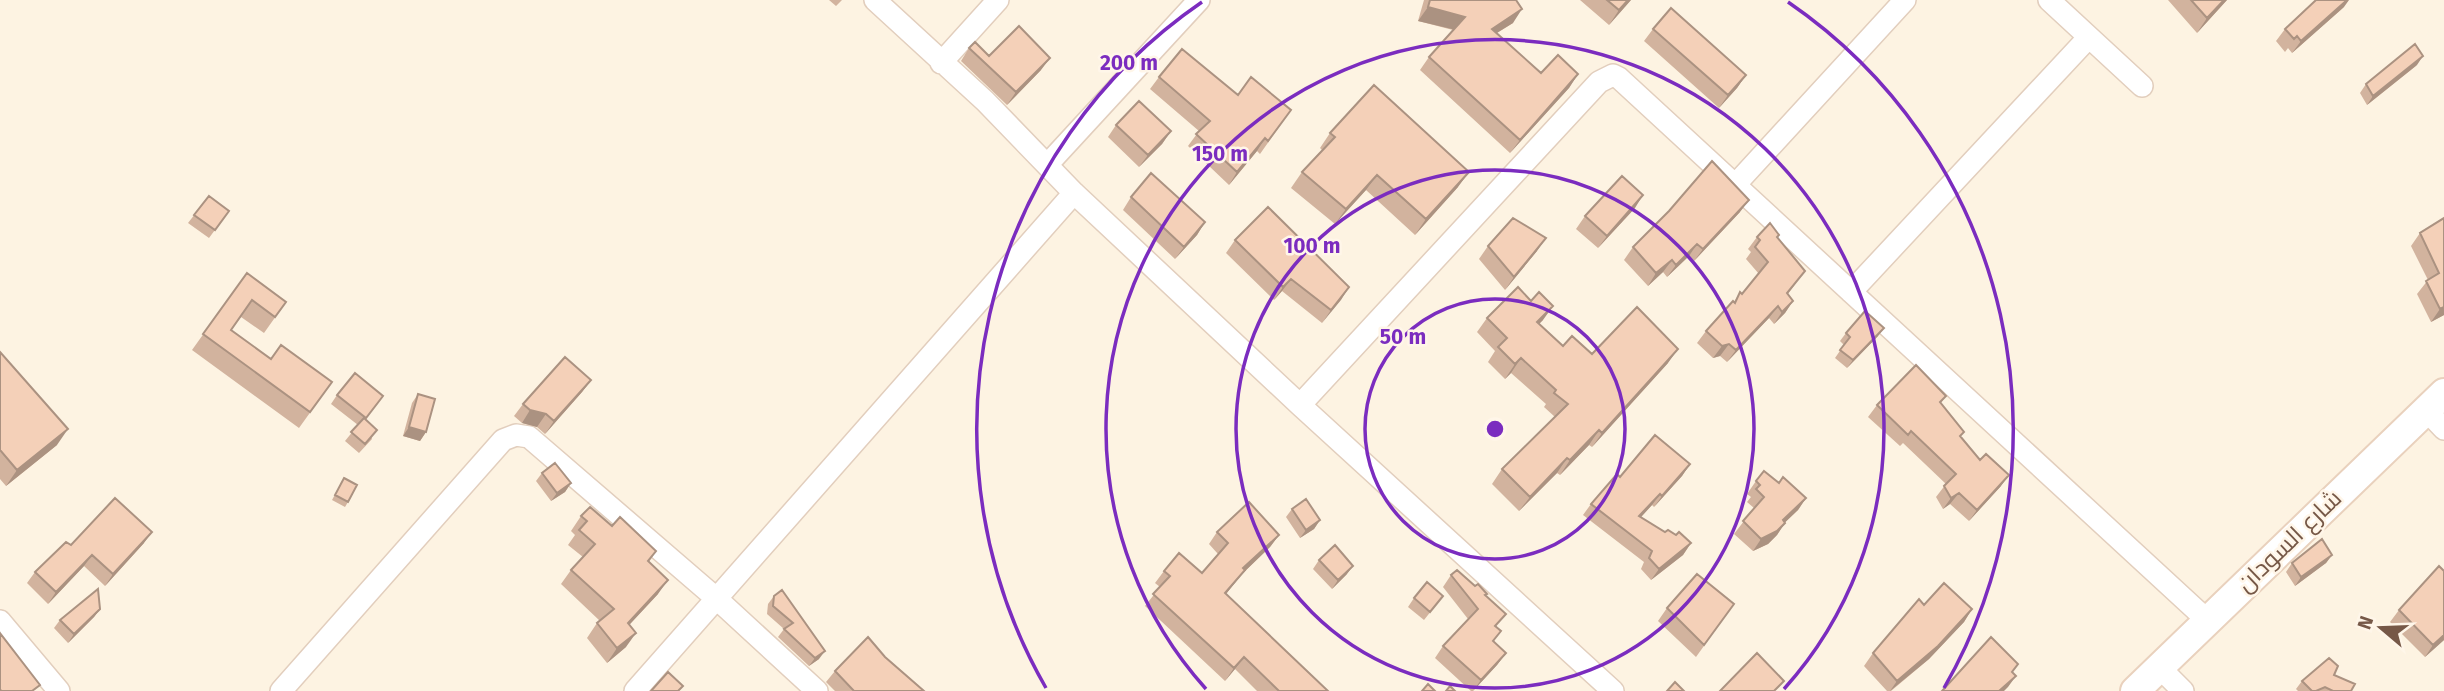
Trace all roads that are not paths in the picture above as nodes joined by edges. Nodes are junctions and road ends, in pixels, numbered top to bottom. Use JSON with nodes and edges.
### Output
{"nodes":[{"id":1,"x":875,"y":0,"type":"edge"},
{"id":2,"x":998,"y":0,"type":"edge"},
{"id":3,"x":1199,"y":0,"type":"edge"},
{"id":4,"x":1905,"y":0,"type":"edge"},
{"id":5,"x":2049,"y":0,"type":"edge"},
{"id":6,"x":2089,"y":37,"type":"junction"},
{"id":7,"x":941,"y":63,"type":"junction"},
{"id":8,"x":2142,"y":86,"type":"dead end"},
{"id":9,"x":1047,"y":165,"type":"junction"},
{"id":10,"x":1735,"y":185,"type":"junction"},
{"id":11,"x":1074,"y":193,"type":"junction"},
{"id":12,"x":1851,"y":292,"type":"junction"},
{"id":13,"x":1300,"y":405,"type":"junction"},
{"id":14,"x":2438,"y":411,"type":"edge"},
{"id":15,"x":717,"y":599,"type":"junction"},
{"id":16,"x":2207,"y":620,"type":"junction"},
{"id":17,"x":0,"y":621,"type":"edge"},
{"id":18,"x":2159,"y":667,"type":"junction"},
{"id":19,"x":59,"y":691,"type":"edge"},
{"id":20,"x":281,"y":691,"type":"edge"},
{"id":21,"x":635,"y":691,"type":"edge"},
{"id":22,"x":817,"y":691,"type":"edge"},
{"id":23,"x":1613,"y":691,"type":"edge"},
{"id":24,"x":2135,"y":691,"type":"edge"},
{"id":25,"x":2183,"y":691,"type":"edge"}],
"edges":[{"from":1,"to":7,"type":"street"},
{"from":2,"to":7,"type":"street"},
{"from":3,"to":9,"type":"street"},
{"from":4,"to":10,"type":"street"},
{"from":5,"to":6,"type":"street"},
{"from":6,"to":8,"type":"street"},
{"from":6,"to":12,"type":"street"},
{"from":7,"to":9,"type":"street"},
{"from":9,"to":11,"type":"street"},
{"from":10,"to":12,"type":"street"},
{"from":10,"to":13,"type":"street"},
{"from":11,"to":13,"type":"street"},
{"from":11,"to":15,"type":"street"},
{"from":12,"to":16,"type":"street"},
{"from":13,"to":23,"type":"street"},
{"from":14,"to":16,"type":"main road","name":"شارع السودان"},
{"from":15,"to":20,"type":"street"},
{"from":15,"to":21,"type":"street"},
{"from":15,"to":22,"type":"street"},
{"from":16,"to":18,"type":"main road","name":"شارع السودان"},
{"from":17,"to":19,"type":"street"},
{"from":18,"to":24,"type":"main road","name":"شارع السودان"},
{"from":18,"to":25,"type":"street"}]}
